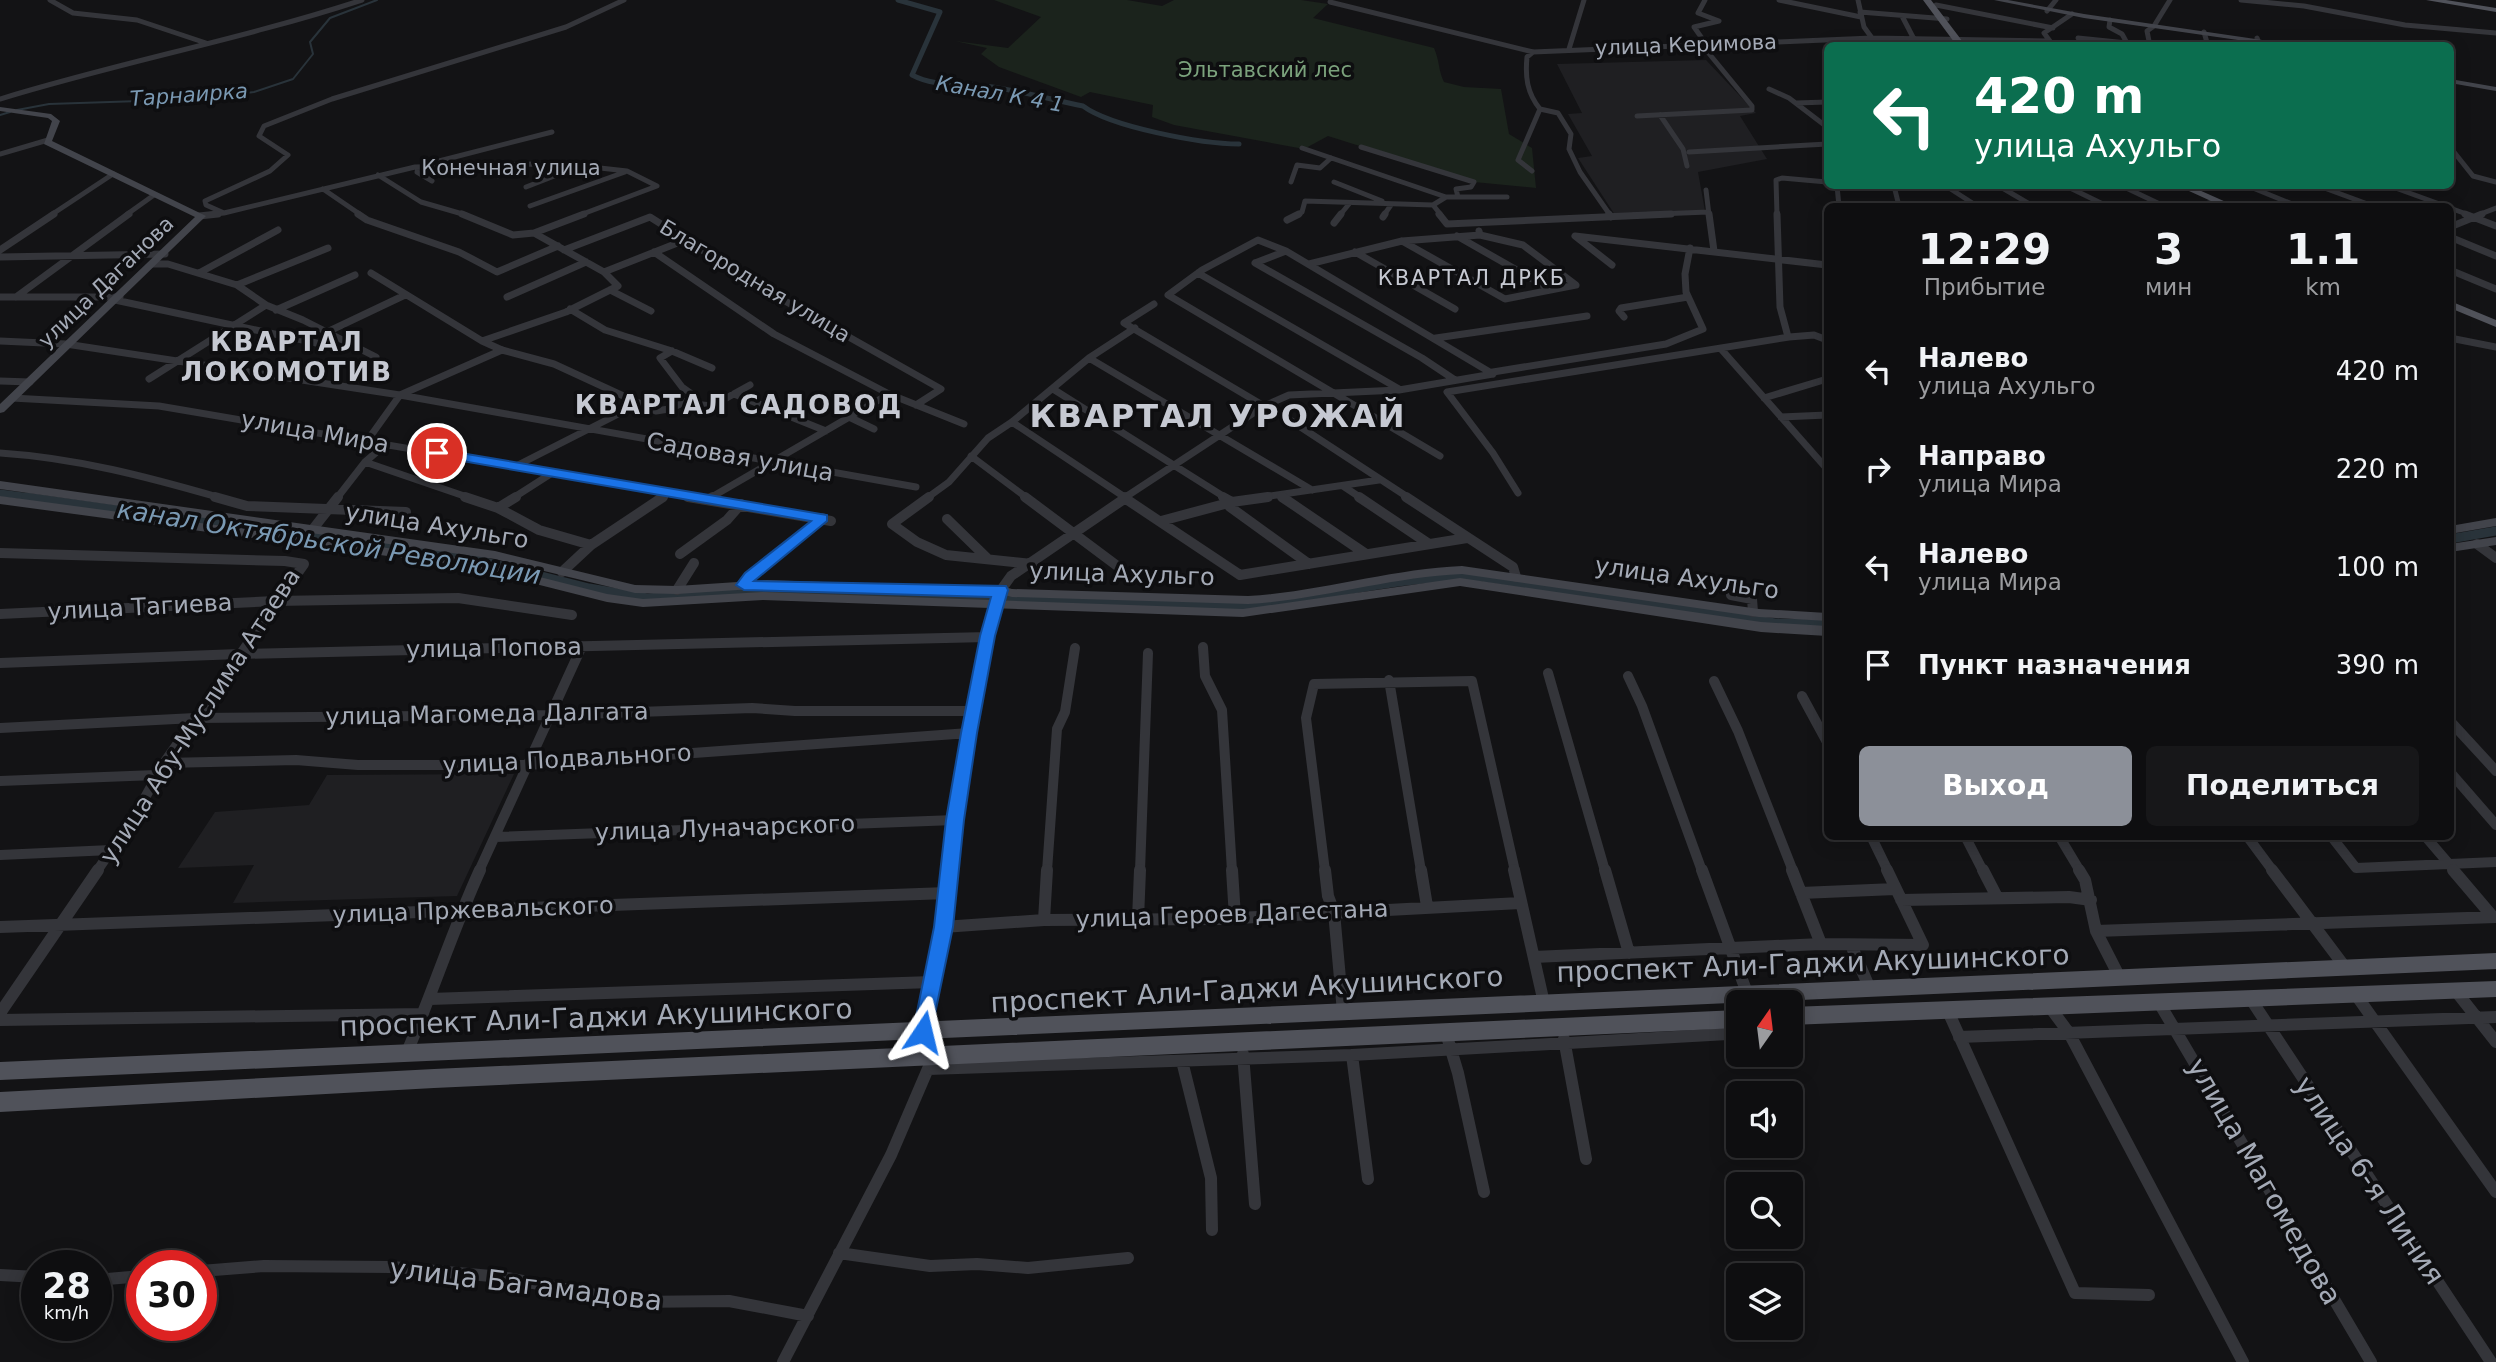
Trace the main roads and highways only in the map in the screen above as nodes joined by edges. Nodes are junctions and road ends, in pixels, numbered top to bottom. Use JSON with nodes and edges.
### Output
{"nodes":[{"id":1,"x":1994,"y":0,"type":"edge"},
{"id":2,"x":2430,"y":0,"type":"edge"},
{"id":3,"x":2441,"y":0,"type":"edge"},
{"id":4,"x":1933,"y":2,"type":"edge"},
{"id":5,"x":2496,"y":9,"type":"edge"},
{"id":6,"x":2258,"y":41,"type":"edge"},
{"id":7,"x":1961,"y":42,"type":"edge"},
{"id":8,"x":2454,"y":83,"type":"edge"},
{"id":9,"x":2496,"y":89,"type":"edge"},
{"id":10,"x":0,"y":109,"type":"edge"},
{"id":11,"x":2183,"y":189,"type":"edge"},
{"id":12,"x":2189,"y":189,"type":"edge"},
{"id":13,"x":2217,"y":203,"type":"edge"},
{"id":14,"x":2454,"y":304,"type":"edge"},
{"id":15,"x":2496,"y":322,"type":"edge"},
{"id":16,"x":0,"y":409,"type":"edge"},
{"id":17,"x":0,"y":485,"type":"edge"},
{"id":18,"x":0,"y":500,"type":"edge"},
{"id":19,"x":2496,"y":522,"type":"edge"},
{"id":20,"x":2454,"y":529,"type":"edge"},
{"id":21,"x":2496,"y":541,"type":"edge"},
{"id":22,"x":2454,"y":547,"type":"edge"},
{"id":23,"x":1001,"y":590,"type":"junction"},
{"id":24,"x":996,"y":606,"type":"junction"},
{"id":25,"x":1824,"y":617,"type":"edge"},
{"id":26,"x":1824,"y":631,"type":"edge"},
{"id":27,"x":2496,"y":961,"type":"edge"},
{"id":28,"x":2496,"y":989,"type":"edge"},
{"id":29,"x":1803,"y":992,"type":"edge"},
{"id":30,"x":1726,"y":995,"type":"edge"},
{"id":31,"x":1292,"y":1014,"type":"junction"},
{"id":32,"x":1803,"y":1015,"type":"edge"},
{"id":33,"x":1726,"y":1020,"type":"edge"},
{"id":34,"x":1296,"y":1039,"type":"junction"},
{"id":35,"x":379,"y":1054,"type":"junction"},
{"id":36,"x":0,"y":1071,"type":"edge"},
{"id":37,"x":368,"y":1081,"type":"junction"},
{"id":38,"x":0,"y":1102,"type":"edge"}],
"edges":[{"from":1,"to":6,"type":"main road"},
{"from":2,"to":5,"type":"main road"},
{"from":3,"to":5,"type":"main road"},
{"from":4,"to":7,"type":"main road"},
{"from":8,"to":9,"type":"main road"},
{"from":10,"to":16,"type":"main road","name":"улица Даганова"},
{"from":11,"to":13,"type":"main road"},
{"from":12,"to":13,"type":"main road"},
{"from":14,"to":15,"type":"main road"},
{"from":17,"to":23,"type":"main road","name":"улица Ахульго"},
{"from":18,"to":24,"type":"main road"},
{"from":19,"to":20,"type":"main road"},
{"from":21,"to":22,"type":"main road"},
{"from":23,"to":24,"type":"main road"},
{"from":23,"to":25,"type":"main road","name":"улица Ахульго"},
{"from":24,"to":26,"type":"main road"},
{"from":27,"to":29,"type":"main road","name":"проспект Али-Гаджи Акушинского"},
{"from":28,"to":32,"type":"main road","name":"проспект Али-Гаджи Акушинского"},
{"from":30,"to":31,"type":"main road","name":"проспект Али-Гаджи Акушинского"},
{"from":31,"to":34,"type":"main road"},
{"from":31,"to":35,"type":"main road","name":"проспект Али-Гаджи Акушинского"},
{"from":33,"to":34,"type":"main road","name":"проспект Али-Гаджи Акушинского"},
{"from":34,"to":37,"type":"main road","name":"проспект Али-Гаджи Акушинского"},
{"from":35,"to":36,"type":"main road","name":"проспект Али-Гаджи Акушинского"},
{"from":35,"to":37,"type":"main road"},
{"from":37,"to":38,"type":"main road","name":"проспект Али-Гаджи Акушинского"}]}
